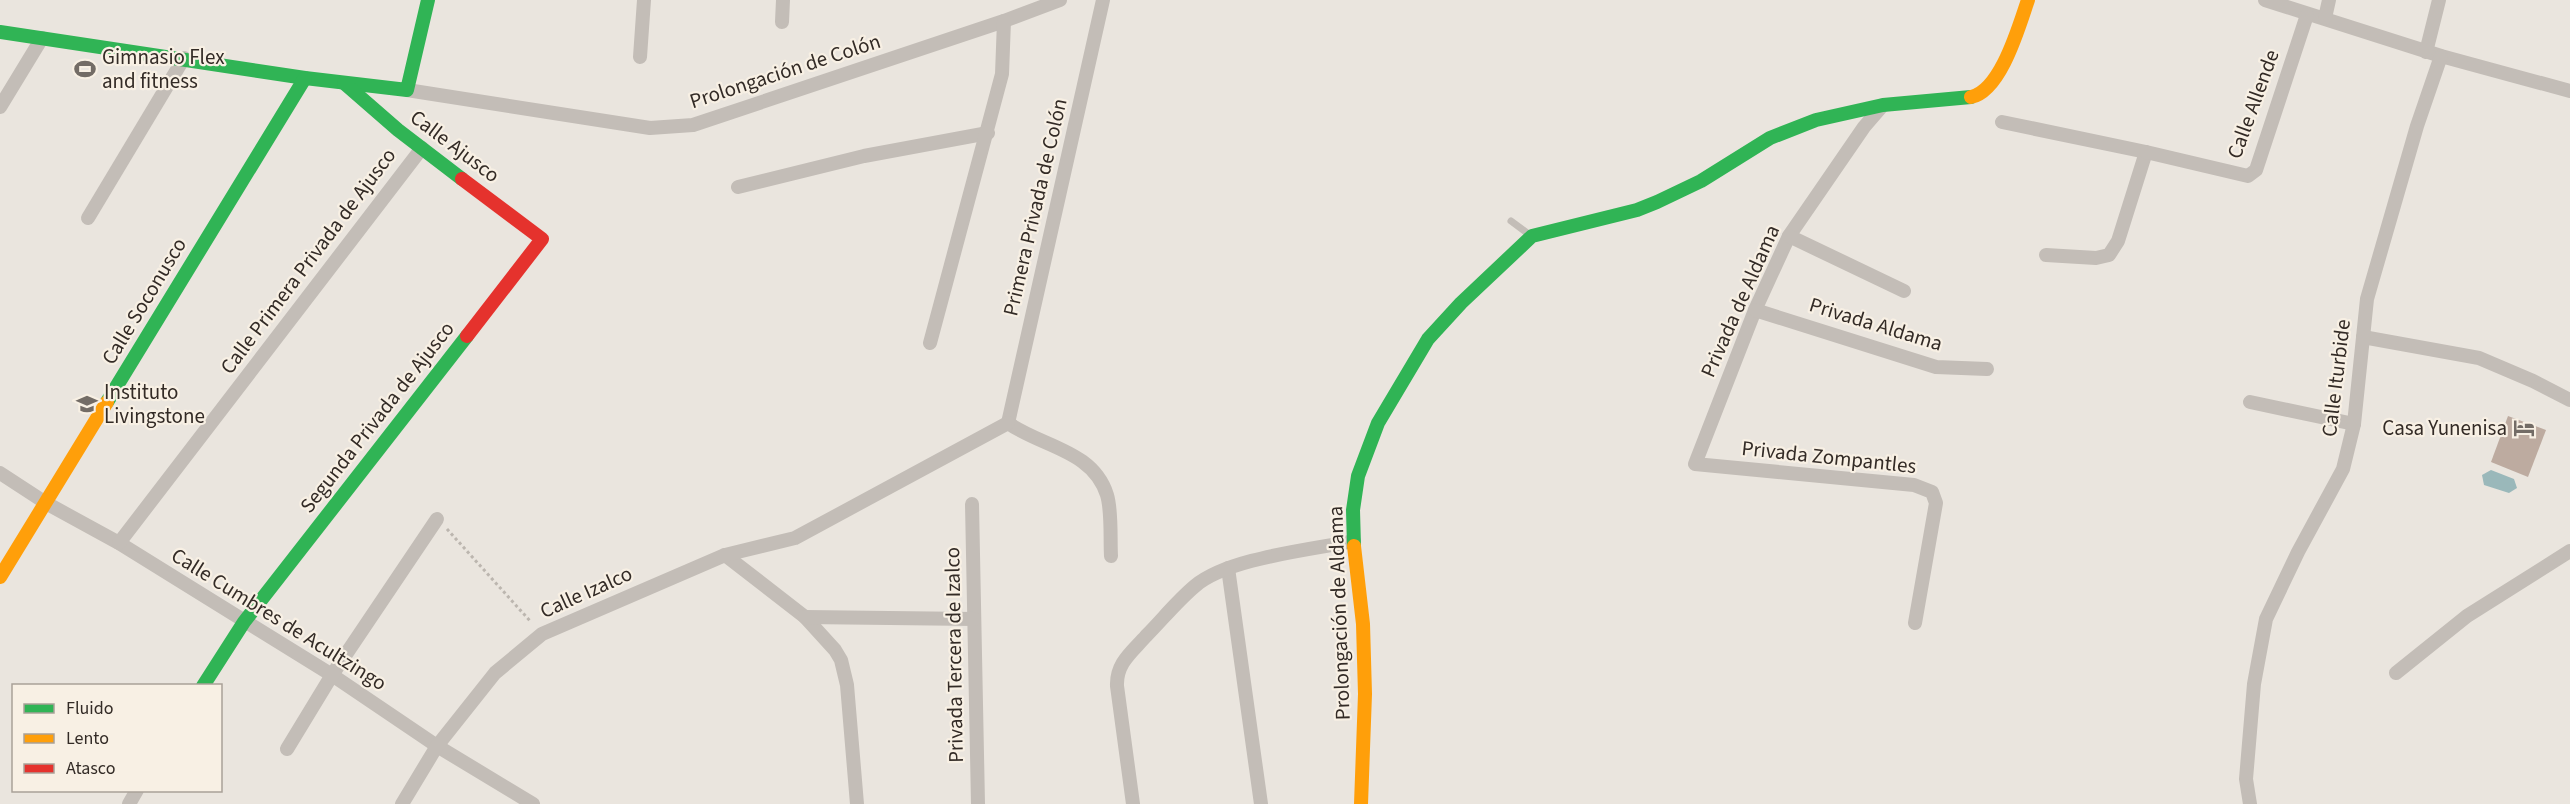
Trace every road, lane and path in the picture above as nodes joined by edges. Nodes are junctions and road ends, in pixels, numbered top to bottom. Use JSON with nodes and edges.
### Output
{"nodes":[{"id":1,"x":428,"y":0,"type":"edge"},
{"id":2,"x":644,"y":0,"type":"edge"},
{"id":3,"x":783,"y":0,"type":"edge"},
{"id":4,"x":1060,"y":0,"type":"edge"},
{"id":5,"x":1103,"y":0,"type":"edge"},
{"id":6,"x":2028,"y":0,"type":"edge"},
{"id":7,"x":2265,"y":0,"type":"edge"},
{"id":8,"x":2329,"y":0,"type":"edge"},
{"id":9,"x":2439,"y":0,"type":"edge"},
{"id":10,"x":2307,"y":15,"type":"junction"},
{"id":11,"x":2325,"y":18,"type":"junction"},
{"id":12,"x":1004,"y":21,"type":"junction"},
{"id":13,"x":782,"y":22,"type":"dead end"},
{"id":14,"x":0,"y":32,"type":"edge"},
{"id":15,"x":42,"y":38,"type":"junction"},
{"id":16,"x":2426,"y":51,"type":"junction"},
{"id":17,"x":2441,"y":56,"type":"junction"},
{"id":18,"x":640,"y":57,"type":"dead end"},
{"id":19,"x":184,"y":58,"type":"junction"},
{"id":20,"x":305,"y":78,"type":"junction"},
{"id":21,"x":344,"y":83,"type":"junction"},
{"id":22,"x":407,"y":90,"type":"junction"},
{"id":23,"x":2570,"y":91,"type":"edge"},
{"id":24,"x":1883,"y":105,"type":"junction"},
{"id":25,"x":0,"y":107,"type":"edge"},
{"id":26,"x":2002,"y":122,"type":"dead end"},
{"id":27,"x":988,"y":133,"type":"junction"},
{"id":28,"x":422,"y":148,"type":"junction"},
{"id":29,"x":2146,"y":152,"type":"junction"},
{"id":30,"x":738,"y":187,"type":"dead end"},
{"id":31,"x":88,"y":218,"type":"dead end"},
{"id":32,"x":1511,"y":221,"type":"dead end"},
{"id":33,"x":1532,"y":236,"type":"junction"},
{"id":34,"x":1789,"y":236,"type":"junction"},
{"id":35,"x":543,"y":239,"type":"joint"},
{"id":36,"x":2046,"y":255,"type":"dead end"},
{"id":37,"x":1904,"y":291,"type":"dead end"},
{"id":38,"x":1755,"y":310,"type":"junction"},
{"id":39,"x":2363,"y":337,"type":"junction"},
{"id":40,"x":930,"y":343,"type":"dead end"},
{"id":41,"x":1987,"y":369,"type":"dead end"},
{"id":42,"x":2570,"y":400,"type":"edge"},
{"id":43,"x":2250,"y":402,"type":"dead end"},
{"id":44,"x":1008,"y":423,"type":"junction"},
{"id":45,"x":2354,"y":424,"type":"junction"},
{"id":46,"x":1695,"y":464,"type":"joint"},
{"id":47,"x":0,"y":473,"type":"edge"},
{"id":48,"x":46,"y":503,"type":"junction"},
{"id":49,"x":972,"y":504,"type":"dead end"},
{"id":50,"x":437,"y":519,"type":"joint"},
{"id":51,"x":1354,"y":541,"type":"junction"},
{"id":52,"x":119,"y":543,"type":"junction"},
{"id":53,"x":2570,"y":551,"type":"edge"},
{"id":54,"x":725,"y":555,"type":"junction"},
{"id":55,"x":1111,"y":556,"type":"dead end"},
{"id":56,"x":1228,"y":568,"type":"junction"},
{"id":57,"x":0,"y":577,"type":"edge"},
{"id":58,"x":806,"y":617,"type":"junction"},
{"id":59,"x":974,"y":619,"type":"junction"},
{"id":60,"x":244,"y":622,"type":"junction"},
{"id":61,"x":1915,"y":623,"type":"dead end"},
{"id":62,"x":542,"y":634,"type":"junction"},
{"id":63,"x":2397,"y":673,"type":"dead end"},
{"id":64,"x":332,"y":675,"type":"junction"},
{"id":65,"x":205,"y":684,"type":"edge"},
{"id":66,"x":437,"y":746,"type":"junction"},
{"id":67,"x":287,"y":749,"type":"dead end"},
{"id":68,"x":402,"y":804,"type":"edge"},
{"id":69,"x":533,"y":804,"type":"edge"},
{"id":70,"x":857,"y":804,"type":"edge"},
{"id":71,"x":978,"y":804,"type":"edge"},
{"id":72,"x":1132,"y":804,"type":"edge"},
{"id":73,"x":1261,"y":804,"type":"edge"},
{"id":74,"x":1361,"y":804,"type":"edge"},
{"id":75,"x":2250,"y":804,"type":"edge"}],
"edges":[{"from":1,"to":22,"type":"street"},
{"from":2,"to":18,"type":"street"},
{"from":3,"to":13,"type":"street"},
{"from":4,"to":12,"type":"street","name":"Prolongación de Colón"},
{"from":5,"to":44,"type":"street","name":"Primera Privada de Colón"},
{"from":6,"to":24,"type":"street","name":"Prolongación de Aldama"},
{"from":7,"to":10,"type":"street"},
{"from":8,"to":11,"type":"street"},
{"from":9,"to":16,"type":"street"},
{"from":10,"to":11,"type":"street"},
{"from":10,"to":29,"type":"street","name":"Calle Allende"},
{"from":11,"to":16,"type":"street"},
{"from":12,"to":22,"type":"street","name":"Prolongación de Colón"},
{"from":12,"to":27,"type":"street"},
{"from":14,"to":15,"type":"street","name":"Calle Ajusco"},
{"from":15,"to":19,"type":"street","name":"Calle Ajusco"},
{"from":15,"to":25,"type":"street"},
{"from":16,"to":17,"type":"street"},
{"from":17,"to":23,"type":"street"},
{"from":17,"to":39,"type":"street","name":"Calle Iturbide"},
{"from":19,"to":20,"type":"street","name":"Calle Ajusco"},
{"from":19,"to":31,"type":"street"},
{"from":20,"to":21,"type":"street","name":"Calle Ajusco"},
{"from":20,"to":48,"type":"street","name":"Calle Soconusco"},
{"from":21,"to":22,"type":"street","name":"Calle Ajusco"},
{"from":21,"to":28,"type":"street","name":"Calle Ajusco"},
{"from":24,"to":33,"type":"street","name":"Prolongación de Aldama"},
{"from":24,"to":34,"type":"street","name":"Privada de Aldama"},
{"from":26,"to":29,"type":"street"},
{"from":27,"to":30,"type":"street"},
{"from":27,"to":40,"type":"street"},
{"from":28,"to":35,"type":"street","name":"Calle Ajusco"},
{"from":28,"to":52,"type":"street","name":"Calle Primera Privada de Ajusco"},
{"from":29,"to":36,"type":"street"},
{"from":32,"to":33,"type":"lane"},
{"from":33,"to":51,"type":"street","name":"Prolongación de Aldama"},
{"from":34,"to":37,"type":"street"},
{"from":34,"to":38,"type":"street","name":"Privada de Aldama"},
{"from":35,"to":60,"type":"street","name":"Segunda Privada de Ajusco"},
{"from":38,"to":41,"type":"street","name":"Privada Aldama"},
{"from":38,"to":46,"type":"street","name":"Privada de Aldama"},
{"from":39,"to":42,"type":"street"},
{"from":39,"to":45,"type":"street","name":"Calle Iturbide"},
{"from":43,"to":45,"type":"street"},
{"from":44,"to":54,"type":"street","name":"Calle Izalco"},
{"from":44,"to":55,"type":"street"},
{"from":45,"to":75,"type":"street","name":"Calle Iturbide"},
{"from":46,"to":61,"type":"street","name":"Privada Zompantles"},
{"from":47,"to":48,"type":"street","name":"Calle Cumbres de Acultzingo"},
{"from":48,"to":52,"type":"street","name":"Calle Cumbres de Acultzingo"},
{"from":48,"to":57,"type":"street","name":"Calle Soconusco"},
{"from":49,"to":59,"type":"street","name":"Privada Tercera de Izalco"},
{"from":50,"to":62,"type":"path"},
{"from":50,"to":64,"type":"street"},
{"from":51,"to":56,"type":"street"},
{"from":51,"to":74,"type":"street","name":"Prolongación de Aldama"},
{"from":52,"to":60,"type":"street","name":"Calle Cumbres de Acultzingo"},
{"from":53,"to":63,"type":"street"},
{"from":54,"to":58,"type":"street"},
{"from":54,"to":62,"type":"street","name":"Calle Izalco"},
{"from":56,"to":72,"type":"street"},
{"from":56,"to":73,"type":"street"},
{"from":58,"to":59,"type":"street"},
{"from":58,"to":70,"type":"street"},
{"from":59,"to":71,"type":"street","name":"Privada Tercera de Izalco"},
{"from":60,"to":64,"type":"street","name":"Calle Cumbres de Acultzingo"},
{"from":60,"to":65,"type":"street","name":"Segunda Privada de Ajusco"},
{"from":62,"to":66,"type":"street","name":"Calle Izalco"},
{"from":64,"to":66,"type":"street","name":"Calle Cumbres de Acultzingo"},
{"from":64,"to":67,"type":"street"},
{"from":66,"to":68,"type":"street","name":"Calle Izalco"},
{"from":66,"to":69,"type":"street","name":"Calle Cumbres de Acultzingo"}]}
